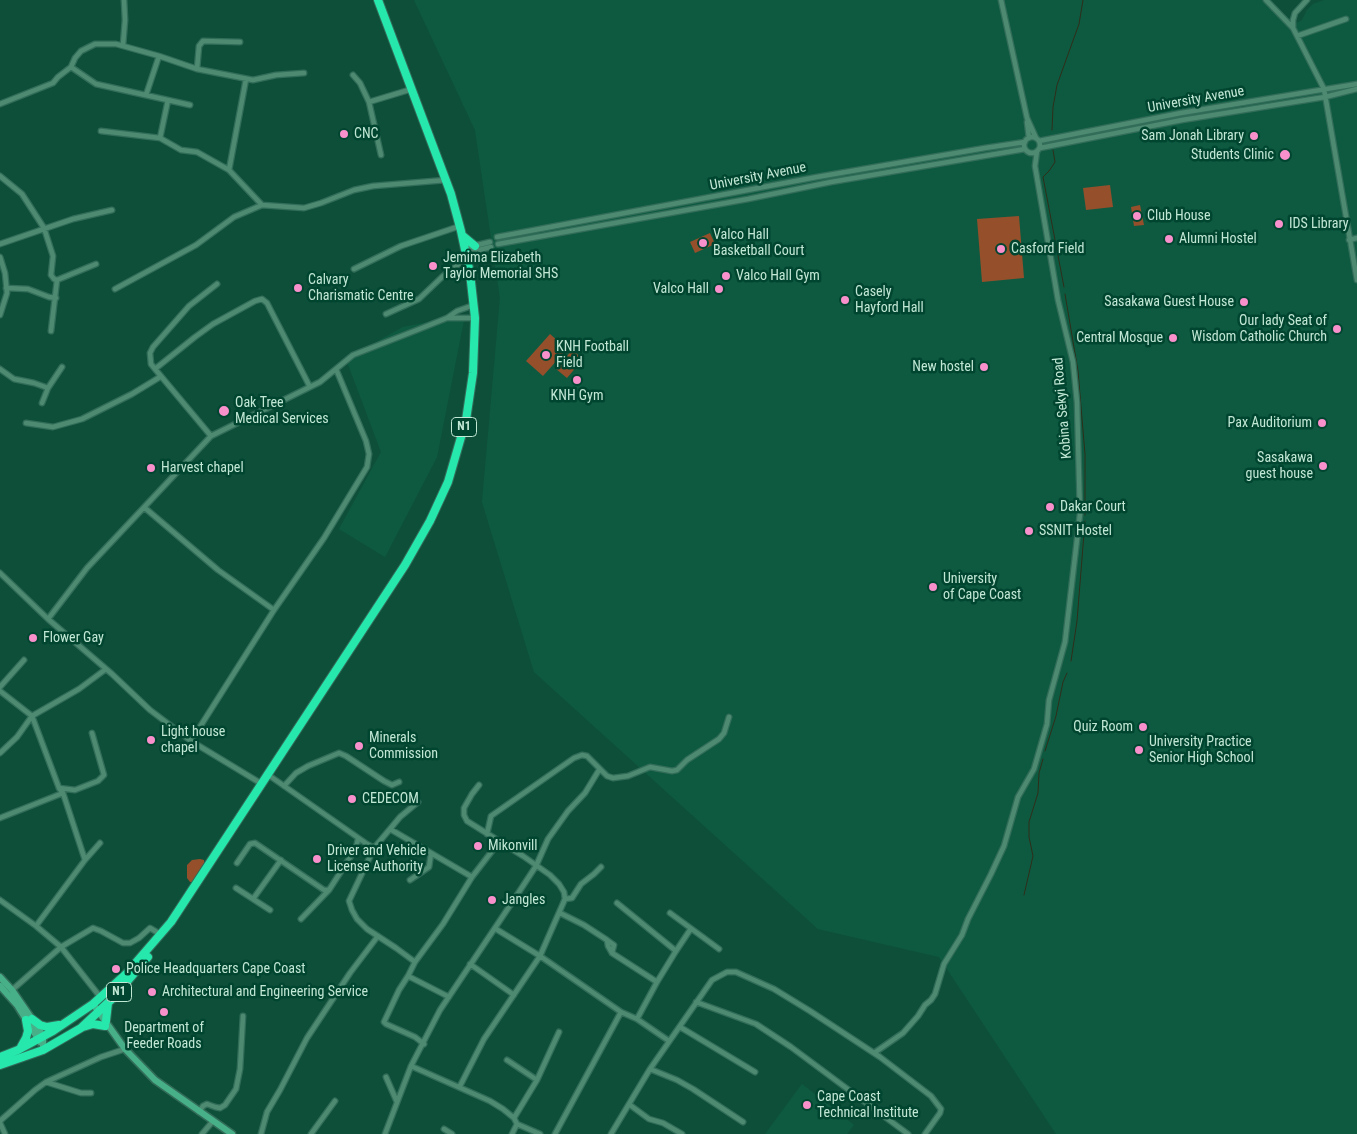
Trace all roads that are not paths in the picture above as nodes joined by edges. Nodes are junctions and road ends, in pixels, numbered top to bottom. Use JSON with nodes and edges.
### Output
{"nodes":[{"id":1,"x":124,"y":0,"type":"edge"},
{"id":2,"x":378,"y":0,"type":"edge"},
{"id":3,"x":1001,"y":0,"type":"edge"},
{"id":4,"x":1266,"y":0,"type":"edge"},
{"id":5,"x":1307,"y":0,"type":"edge"},
{"id":6,"x":1346,"y":19,"type":"dead end"},
{"id":7,"x":1293,"y":28,"type":"junction"},
{"id":8,"x":1298,"y":36,"type":"junction"},
{"id":9,"x":240,"y":42,"type":"dead end"},
{"id":10,"x":122,"y":45,"type":"junction"},
{"id":11,"x":159,"y":56,"type":"junction"},
{"id":12,"x":71,"y":67,"type":"junction"},
{"id":13,"x":197,"y":70,"type":"junction"},
{"id":14,"x":304,"y":73,"type":"dead end"},
{"id":15,"x":353,"y":75,"type":"dead end"},
{"id":16,"x":246,"y":79,"type":"junction"},
{"id":17,"x":1357,"y":84,"type":"edge"},
{"id":18,"x":412,"y":89,"type":"junction"},
{"id":19,"x":1357,"y":89,"type":"edge"},
{"id":20,"x":1324,"y":90,"type":"junction"},
{"id":21,"x":146,"y":96,"type":"junction"},
{"id":22,"x":1324,"y":96,"type":"junction"},
{"id":23,"x":168,"y":100,"type":"junction"},
{"id":24,"x":369,"y":102,"type":"junction"},
{"id":25,"x":0,"y":104,"type":"edge"},
{"id":26,"x":190,"y":105,"type":"dead end"},
{"id":27,"x":1027,"y":118,"type":"junction"},
{"id":28,"x":100,"y":131,"type":"dead end"},
{"id":29,"x":160,"y":138,"type":"junction"},
{"id":30,"x":1029,"y":138,"type":"junction"},
{"id":31,"x":1037,"y":139,"type":"junction"},
{"id":32,"x":1024,"y":142,"type":"junction"},
{"id":33,"x":1025,"y":149,"type":"junction"},
{"id":34,"x":1039,"y":149,"type":"junction"},
{"id":35,"x":1031,"y":153,"type":"junction"},
{"id":36,"x":381,"y":155,"type":"dead end"},
{"id":37,"x":1035,"y":166,"type":"junction"},
{"id":38,"x":229,"y":170,"type":"junction"},
{"id":39,"x":0,"y":176,"type":"edge"},
{"id":40,"x":446,"y":180,"type":"junction"},
{"id":41,"x":262,"y":205,"type":"junction"},
{"id":42,"x":112,"y":210,"type":"dead end"},
{"id":43,"x":460,"y":226,"type":"junction"},
{"id":44,"x":44,"y":228,"type":"junction"},
{"id":45,"x":463,"y":236,"type":"junction"},
{"id":46,"x":497,"y":237,"type":"dead end"},
{"id":47,"x":1357,"y":238,"type":"edge"},
{"id":48,"x":1349,"y":240,"type":"junction"},
{"id":49,"x":0,"y":244,"type":"edge"},
{"id":50,"x":498,"y":244,"type":"dead end"},
{"id":51,"x":491,"y":245,"type":"dead end"},
{"id":52,"x":476,"y":248,"type":"junction"},
{"id":53,"x":467,"y":255,"type":"junction"},
{"id":54,"x":0,"y":257,"type":"edge"},
{"id":55,"x":96,"y":264,"type":"dead end"},
{"id":56,"x":354,"y":269,"type":"dead end"},
{"id":57,"x":57,"y":280,"type":"junction"},
{"id":58,"x":1357,"y":280,"type":"edge"},
{"id":59,"x":217,"y":284,"type":"dead end"},
{"id":60,"x":6,"y":288,"type":"junction"},
{"id":61,"x":115,"y":289,"type":"dead end"},
{"id":62,"x":56,"y":298,"type":"junction"},
{"id":63,"x":474,"y":305,"type":"junction"},
{"id":64,"x":386,"y":314,"type":"dead end"},
{"id":65,"x":0,"y":315,"type":"edge"},
{"id":66,"x":447,"y":318,"type":"junction"},
{"id":67,"x":475,"y":318,"type":"junction"},
{"id":68,"x":51,"y":331,"type":"dead end"},
{"id":69,"x":62,"y":367,"type":"dead end"},
{"id":70,"x":0,"y":369,"type":"edge"},
{"id":71,"x":155,"y":369,"type":"junction"},
{"id":72,"x":336,"y":369,"type":"junction"},
{"id":73,"x":160,"y":377,"type":"junction"},
{"id":74,"x":310,"y":387,"type":"junction"},
{"id":75,"x":48,"y":388,"type":"junction"},
{"id":76,"x":42,"y":403,"type":"dead end"},
{"id":77,"x":26,"y":423,"type":"dead end"},
{"id":78,"x":211,"y":436,"type":"junction"},
{"id":79,"x":145,"y":508,"type":"junction"},
{"id":80,"x":0,"y":573,"type":"edge"},
{"id":81,"x":274,"y":610,"type":"junction"},
{"id":82,"x":48,"y":619,"type":"junction"},
{"id":83,"x":24,"y":660,"type":"dead end"},
{"id":84,"x":106,"y":669,"type":"junction"},
{"id":85,"x":0,"y":689,"type":"edge"},
{"id":86,"x":32,"y":716,"type":"junction"},
{"id":87,"x":729,"y":717,"type":"dead end"},
{"id":88,"x":92,"y":733,"type":"dead end"},
{"id":89,"x":191,"y":741,"type":"junction"},
{"id":90,"x":0,"y":753,"type":"edge"},
{"id":91,"x":599,"y":770,"type":"junction"},
{"id":92,"x":268,"y":774,"type":"junction"},
{"id":93,"x":399,"y":782,"type":"dead end"},
{"id":94,"x":262,"y":784,"type":"junction"},
{"id":95,"x":479,"y":785,"type":"dead end"},
{"id":96,"x":284,"y":786,"type":"junction"},
{"id":97,"x":59,"y":788,"type":"junction"},
{"id":98,"x":63,"y":794,"type":"junction"},
{"id":99,"x":418,"y":802,"type":"dead end"},
{"id":100,"x":0,"y":818,"type":"edge"},
{"id":101,"x":390,"y":829,"type":"junction"},
{"id":102,"x":487,"y":834,"type":"junction"},
{"id":103,"x":358,"y":839,"type":"junction"},
{"id":104,"x":499,"y":842,"type":"junction"},
{"id":105,"x":100,"y":843,"type":"dead end"},
{"id":106,"x":374,"y":848,"type":"junction"},
{"id":107,"x":430,"y":854,"type":"junction"},
{"id":108,"x":85,"y":860,"type":"junction"},
{"id":109,"x":281,"y":860,"type":"junction"},
{"id":110,"x":237,"y":863,"type":"dead end"},
{"id":111,"x":536,"y":866,"type":"junction"},
{"id":112,"x":601,"y":867,"type":"dead end"},
{"id":113,"x":472,"y":877,"type":"junction"},
{"id":114,"x":410,"y":880,"type":"dead end"},
{"id":115,"x":236,"y":888,"type":"dead end"},
{"id":116,"x":330,"y":890,"type":"junction"},
{"id":117,"x":253,"y":899,"type":"junction"},
{"id":118,"x":565,"y":899,"type":"junction"},
{"id":119,"x":0,"y":900,"type":"edge"},
{"id":120,"x":617,"y":903,"type":"dead end"},
{"id":121,"x":270,"y":910,"type":"dead end"},
{"id":122,"x":560,"y":913,"type":"junction"},
{"id":123,"x":670,"y":913,"type":"dead end"},
{"id":124,"x":301,"y":919,"type":"dead end"},
{"id":125,"x":171,"y":922,"type":"junction"},
{"id":126,"x":36,"y":926,"type":"junction"},
{"id":127,"x":496,"y":929,"type":"junction"},
{"id":128,"x":690,"y":930,"type":"junction"},
{"id":129,"x":160,"y":934,"type":"junction"},
{"id":130,"x":378,"y":936,"type":"junction"},
{"id":131,"x":61,"y":947,"type":"junction"},
{"id":132,"x":719,"y":949,"type":"dead end"},
{"id":133,"x":676,"y":951,"type":"junction"},
{"id":134,"x":540,"y":956,"type":"junction"},
{"id":135,"x":415,"y":962,"type":"junction"},
{"id":136,"x":470,"y":964,"type":"junction"},
{"id":137,"x":0,"y":976,"type":"edge"},
{"id":138,"x":408,"y":976,"type":"junction"},
{"id":139,"x":657,"y":982,"type":"junction"},
{"id":140,"x":0,"y":986,"type":"edge"},
{"id":141,"x":12,"y":990,"type":"junction"},
{"id":142,"x":514,"y":995,"type":"junction"},
{"id":143,"x":449,"y":997,"type":"junction"},
{"id":144,"x":101,"y":998,"type":"junction"},
{"id":145,"x":696,"y":1002,"type":"junction"},
{"id":146,"x":108,"y":1003,"type":"junction"},
{"id":147,"x":92,"y":1005,"type":"junction"},
{"id":148,"x":621,"y":1012,"type":"junction"},
{"id":149,"x":98,"y":1013,"type":"junction"},
{"id":150,"x":243,"y":1016,"type":"dead end"},
{"id":151,"x":29,"y":1019,"type":"junction"},
{"id":152,"x":636,"y":1019,"type":"junction"},
{"id":153,"x":63,"y":1024,"type":"junction"},
{"id":154,"x":107,"y":1025,"type":"junction"},
{"id":155,"x":680,"y":1027,"type":"junction"},
{"id":156,"x":81,"y":1028,"type":"junction"},
{"id":157,"x":559,"y":1032,"type":"dead end"},
{"id":158,"x":669,"y":1041,"type":"junction"},
{"id":159,"x":44,"y":1043,"type":"junction"},
{"id":160,"x":424,"y":1044,"type":"junction"},
{"id":161,"x":125,"y":1049,"type":"junction"},
{"id":162,"x":18,"y":1050,"type":"junction"},
{"id":163,"x":874,"y":1053,"type":"junction"},
{"id":164,"x":0,"y":1057,"type":"edge"},
{"id":165,"x":507,"y":1060,"type":"dead end"},
{"id":166,"x":0,"y":1065,"type":"edge"},
{"id":167,"x":411,"y":1066,"type":"junction"},
{"id":168,"x":650,"y":1070,"type":"junction"},
{"id":169,"x":756,"y":1072,"type":"dead end"},
{"id":170,"x":386,"y":1077,"type":"dead end"},
{"id":171,"x":537,"y":1080,"type":"junction"},
{"id":172,"x":46,"y":1082,"type":"junction"},
{"id":173,"x":460,"y":1086,"type":"junction"},
{"id":174,"x":92,"y":1093,"type":"dead end"},
{"id":175,"x":335,"y":1101,"type":"dead end"},
{"id":176,"x":397,"y":1102,"type":"junction"},
{"id":177,"x":630,"y":1106,"type":"junction"},
{"id":178,"x":199,"y":1112,"type":"junction"},
{"id":179,"x":514,"y":1118,"type":"junction"},
{"id":180,"x":213,"y":1121,"type":"junction"},
{"id":181,"x":0,"y":1122,"type":"edge"},
{"id":182,"x":743,"y":1122,"type":"dead end"},
{"id":183,"x":517,"y":1124,"type":"junction"},
{"id":184,"x":444,"y":1129,"type":"dead end"},
{"id":185,"x":5,"y":1134,"type":"edge"},
{"id":186,"x":202,"y":1134,"type":"edge"},
{"id":187,"x":232,"y":1134,"type":"edge"},
{"id":188,"x":261,"y":1134,"type":"edge"},
{"id":189,"x":311,"y":1134,"type":"edge"},
{"id":190,"x":385,"y":1134,"type":"edge"},
{"id":191,"x":452,"y":1134,"type":"edge"},
{"id":192,"x":512,"y":1134,"type":"edge"},
{"id":193,"x":540,"y":1134,"type":"edge"},
{"id":194,"x":556,"y":1134,"type":"edge"},
{"id":195,"x":610,"y":1134,"type":"edge"},
{"id":196,"x":682,"y":1134,"type":"edge"},
{"id":197,"x":908,"y":1134,"type":"edge"},
{"id":198,"x":925,"y":1134,"type":"edge"}],
"edges":[{"from":1,"to":10,"type":"street"},
{"from":2,"to":18,"type":"highway","number":"N1"},
{"from":3,"to":27,"type":"street"},
{"from":4,"to":7,"type":"street"},
{"from":5,"to":7,"type":"street"},
{"from":6,"to":8,"type":"street"},
{"from":7,"to":8,"type":"street"},
{"from":8,"to":20,"type":"street"},
{"from":9,"to":13,"type":"street"},
{"from":10,"to":11,"type":"street"},
{"from":10,"to":12,"type":"street"},
{"from":11,"to":13,"type":"street"},
{"from":11,"to":21,"type":"street"},
{"from":12,"to":21,"type":"street"},
{"from":12,"to":25,"type":"street"},
{"from":13,"to":16,"type":"street"},
{"from":14,"to":16,"type":"street"},
{"from":15,"to":24,"type":"street"},
{"from":16,"to":38,"type":"street"},
{"from":17,"to":20,"type":"street","name":"University Avenue"},
{"from":18,"to":24,"type":"street"},
{"from":18,"to":40,"type":"highway","number":"N1"},
{"from":19,"to":22,"type":"street","name":"University Avenue"},
{"from":20,"to":22,"type":"street"},
{"from":20,"to":31,"type":"street","name":"University Avenue"},
{"from":21,"to":23,"type":"street"},
{"from":22,"to":34,"type":"street","name":"University Avenue"},
{"from":22,"to":48,"type":"street"},
{"from":23,"to":26,"type":"street"},
{"from":23,"to":29,"type":"street"},
{"from":24,"to":36,"type":"street"},
{"from":27,"to":30,"type":"street"},
{"from":27,"to":31,"type":"street"},
{"from":28,"to":29,"type":"street"},
{"from":29,"to":38,"type":"street"},
{"from":30,"to":31,"type":"street"},
{"from":30,"to":32,"type":"street"},
{"from":31,"to":34,"type":"street"},
{"from":32,"to":33,"type":"street"},
{"from":32,"to":46,"type":"street","name":"University Avenue"},
{"from":33,"to":35,"type":"street"},
{"from":33,"to":50,"type":"street","name":"University Avenue"},
{"from":34,"to":35,"type":"street"},
{"from":34,"to":37,"type":"street","name":"Kobina Sekyi Road"},
{"from":35,"to":37,"type":"street"},
{"from":37,"to":163,"type":"street","name":"Kobina Sekyi Road"},
{"from":38,"to":41,"type":"street"},
{"from":39,"to":44,"type":"street"},
{"from":40,"to":41,"type":"street"},
{"from":40,"to":43,"type":"highway","number":"N1"},
{"from":41,"to":61,"type":"street"},
{"from":42,"to":44,"type":"street"},
{"from":43,"to":45,"type":"highway","number":"N1"},
{"from":43,"to":56,"type":"street"},
{"from":44,"to":49,"type":"street"},
{"from":44,"to":57,"type":"street"},
{"from":45,"to":52,"type":"highway"},
{"from":45,"to":53,"type":"highway","number":"N1"},
{"from":47,"to":48,"type":"street"},
{"from":48,"to":58,"type":"street"},
{"from":51,"to":52,"type":"street"},
{"from":52,"to":53,"type":"highway"},
{"from":52,"to":53,"type":"street"},
{"from":53,"to":63,"type":"highway","number":"N1"},
{"from":53,"to":64,"type":"street"},
{"from":54,"to":60,"type":"street"},
{"from":55,"to":57,"type":"street"},
{"from":57,"to":62,"type":"street"},
{"from":59,"to":71,"type":"street"},
{"from":60,"to":62,"type":"street"},
{"from":60,"to":65,"type":"street"},
{"from":62,"to":68,"type":"street"},
{"from":63,"to":66,"type":"street"},
{"from":63,"to":67,"type":"highway","number":"N1"},
{"from":66,"to":67,"type":"street"},
{"from":66,"to":72,"type":"street"},
{"from":67,"to":92,"type":"highway","number":"N1"},
{"from":69,"to":75,"type":"street"},
{"from":70,"to":75,"type":"street"},
{"from":71,"to":73,"type":"street"},
{"from":71,"to":74,"type":"street"},
{"from":72,"to":74,"type":"street"},
{"from":72,"to":81,"type":"street"},
{"from":73,"to":77,"type":"street"},
{"from":73,"to":78,"type":"street"},
{"from":74,"to":78,"type":"street"},
{"from":75,"to":76,"type":"street"},
{"from":78,"to":79,"type":"street"},
{"from":79,"to":81,"type":"street"},
{"from":79,"to":82,"type":"street"},
{"from":80,"to":82,"type":"street"},
{"from":81,"to":89,"type":"street"},
{"from":82,"to":84,"type":"street"},
{"from":83,"to":85,"type":"street"},
{"from":84,"to":86,"type":"street"},
{"from":84,"to":89,"type":"street"},
{"from":85,"to":86,"type":"street"},
{"from":86,"to":90,"type":"street"},
{"from":86,"to":97,"type":"street"},
{"from":87,"to":91,"type":"street"},
{"from":88,"to":97,"type":"street"},
{"from":89,"to":94,"type":"street"},
{"from":91,"to":102,"type":"street"},
{"from":91,"to":111,"type":"street"},
{"from":92,"to":94,"type":"highway","number":"N1"},
{"from":92,"to":96,"type":"street"},
{"from":93,"to":96,"type":"street"},
{"from":94,"to":125,"type":"highway","number":"N1"},
{"from":95,"to":102,"type":"street"},
{"from":96,"to":103,"type":"street"},
{"from":97,"to":98,"type":"street"},
{"from":98,"to":100,"type":"street"},
{"from":98,"to":108,"type":"street"},
{"from":99,"to":101,"type":"street"},
{"from":101,"to":106,"type":"street"},
{"from":101,"to":107,"type":"street"},
{"from":102,"to":104,"type":"street"},
{"from":103,"to":106,"type":"street"},
{"from":103,"to":116,"type":"street"},
{"from":104,"to":111,"type":"street"},
{"from":104,"to":113,"type":"street"},
{"from":105,"to":108,"type":"street"},
{"from":106,"to":130,"type":"street"},
{"from":107,"to":113,"type":"street"},
{"from":107,"to":114,"type":"street"},
{"from":108,"to":126,"type":"street"},
{"from":109,"to":110,"type":"street"},
{"from":109,"to":116,"type":"street"},
{"from":109,"to":117,"type":"street"},
{"from":111,"to":118,"type":"street"},
{"from":111,"to":127,"type":"street"},
{"from":112,"to":118,"type":"street"},
{"from":113,"to":135,"type":"street"},
{"from":115,"to":117,"type":"street"},
{"from":116,"to":124,"type":"street"},
{"from":117,"to":121,"type":"street"},
{"from":118,"to":122,"type":"street"},
{"from":119,"to":126,"type":"street"},
{"from":120,"to":133,"type":"street"},
{"from":122,"to":134,"type":"street"},
{"from":122,"to":139,"type":"street"},
{"from":123,"to":128,"type":"street"},
{"from":125,"to":129,"type":"highway","number":"N1"},
{"from":125,"to":146,"type":"highway","number":"N1"},
{"from":126,"to":131,"type":"street"},
{"from":127,"to":134,"type":"street"},
{"from":127,"to":136,"type":"street"},
{"from":128,"to":132,"type":"street"},
{"from":128,"to":133,"type":"street"},
{"from":129,"to":131,"type":"street"},
{"from":129,"to":144,"type":"highway","number":"N1"},
{"from":130,"to":135,"type":"street"},
{"from":130,"to":188,"type":"street"},
{"from":131,"to":141,"type":"street"},
{"from":131,"to":144,"type":"street"},
{"from":133,"to":139,"type":"street"},
{"from":134,"to":142,"type":"street"},
{"from":134,"to":148,"type":"street"},
{"from":135,"to":138,"type":"street"},
{"from":136,"to":142,"type":"street"},
{"from":136,"to":143,"type":"street"},
{"from":137,"to":141,"type":"main road"},
{"from":138,"to":143,"type":"street"},
{"from":138,"to":160,"type":"street"},
{"from":139,"to":152,"type":"street"},
{"from":140,"to":151,"type":"main road"},
{"from":141,"to":151,"type":"main road"},
{"from":142,"to":173,"type":"street"},
{"from":143,"to":160,"type":"street"},
{"from":144,"to":147,"type":"highway","number":"N1"},
{"from":145,"to":155,"type":"street"},
{"from":145,"to":163,"type":"street"},
{"from":145,"to":197,"type":"street"},
{"from":146,"to":149,"type":"highway","number":"N1"},
{"from":146,"to":154,"type":"highway"},
{"from":147,"to":149,"type":"main road"},
{"from":147,"to":153,"type":"highway","number":"N1"},
{"from":148,"to":152,"type":"street"},
{"from":148,"to":194,"type":"street"},
{"from":149,"to":154,"type":"main road"},
{"from":149,"to":156,"type":"highway","number":"N1"},
{"from":150,"to":178,"type":"street"},
{"from":151,"to":153,"type":"highway"},
{"from":151,"to":159,"type":"main road"},
{"from":151,"to":162,"type":"highway"},
{"from":152,"to":158,"type":"street"},
{"from":153,"to":159,"type":"highway","number":"N1"},
{"from":154,"to":156,"type":"highway"},
{"from":154,"to":161,"type":"main road"},
{"from":155,"to":158,"type":"street"},
{"from":155,"to":169,"type":"street"},
{"from":156,"to":159,"type":"highway","number":"N1"},
{"from":157,"to":171,"type":"street"},
{"from":158,"to":168,"type":"street"},
{"from":159,"to":162,"type":"highway","number":"N1"},
{"from":159,"to":166,"type":"highway","number":"N1"},
{"from":160,"to":167,"type":"street"},
{"from":161,"to":172,"type":"street"},
{"from":161,"to":178,"type":"main road"},
{"from":162,"to":164,"type":"highway","number":"N1"},
{"from":163,"to":198,"type":"street"},
{"from":165,"to":171,"type":"street"},
{"from":167,"to":173,"type":"street"},
{"from":167,"to":176,"type":"street"},
{"from":168,"to":177,"type":"street"},
{"from":168,"to":182,"type":"street"},
{"from":170,"to":176,"type":"street"},
{"from":171,"to":179,"type":"street"},
{"from":172,"to":174,"type":"street"},
{"from":172,"to":181,"type":"street"},
{"from":173,"to":179,"type":"street"},
{"from":175,"to":189,"type":"street"},
{"from":176,"to":190,"type":"street"},
{"from":177,"to":195,"type":"street"},
{"from":177,"to":196,"type":"street"},
{"from":178,"to":180,"type":"main road"},
{"from":179,"to":183,"type":"street"},
{"from":180,"to":186,"type":"street"},
{"from":180,"to":187,"type":"main road"},
{"from":181,"to":185,"type":"street"},
{"from":183,"to":192,"type":"street"},
{"from":183,"to":193,"type":"street"},
{"from":184,"to":191,"type":"street"}]}
